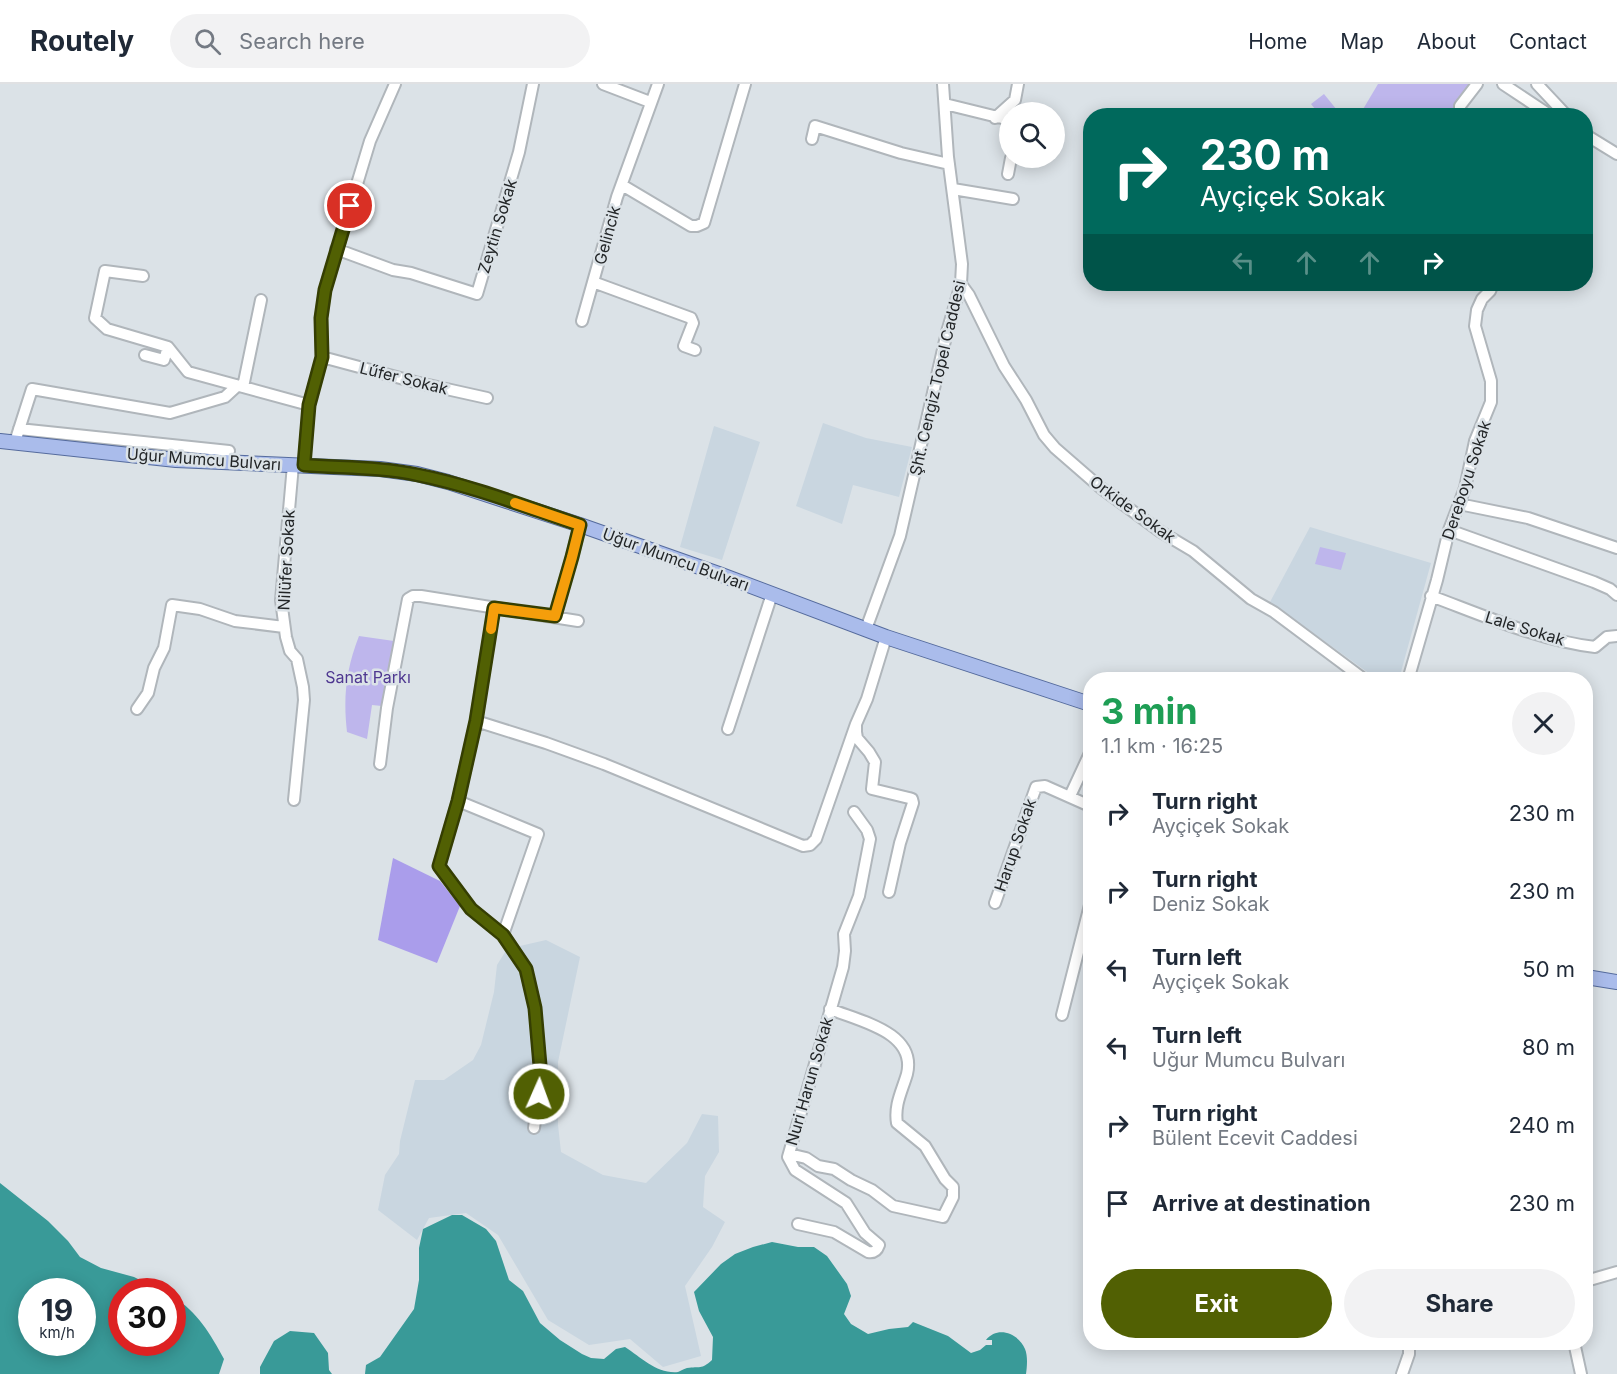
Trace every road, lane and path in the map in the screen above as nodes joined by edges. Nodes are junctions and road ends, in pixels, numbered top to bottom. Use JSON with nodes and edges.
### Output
{"nodes":[{"id":1,"x":395,"y":84,"type":"edge"},
{"id":2,"x":533,"y":84,"type":"edge"},
{"id":3,"x":603,"y":84,"type":"edge"},
{"id":4,"x":658,"y":84,"type":"edge"},
{"id":5,"x":746,"y":84,"type":"edge"},
{"id":6,"x":943,"y":84,"type":"edge"},
{"id":7,"x":1018,"y":84,"type":"edge"},
{"id":8,"x":1477,"y":84,"type":"edge"},
{"id":9,"x":1503,"y":84,"type":"edge"},
{"id":10,"x":1537,"y":84,"type":"edge"},
{"id":11,"x":650,"y":102,"type":"junction"},
{"id":12,"x":945,"y":104,"type":"junction"},
{"id":13,"x":1460,"y":108,"type":"edge"},
{"id":14,"x":1539,"y":108,"type":"edge"},
{"id":15,"x":1560,"y":108,"type":"edge"},
{"id":16,"x":995,"y":118,"type":"junction"},
{"id":17,"x":999,"y":119,"type":"edge"},
{"id":18,"x":1593,"y":139,"type":"edge"},
{"id":19,"x":812,"y":140,"type":"dead end"},
{"id":20,"x":1617,"y":154,"type":"edge"},
{"id":21,"x":949,"y":164,"type":"junction"},
{"id":22,"x":1009,"y":168,"type":"edge"},
{"id":23,"x":1008,"y":174,"type":"dead end"},
{"id":24,"x":622,"y":185,"type":"junction"},
{"id":25,"x":952,"y":189,"type":"junction"},
{"id":26,"x":1013,"y":199,"type":"dead end"},
{"id":27,"x":336,"y":249,"type":"junction"},
{"id":28,"x":143,"y":276,"type":"dead end"},
{"id":29,"x":593,"y":282,"type":"junction"},
{"id":30,"x":961,"y":284,"type":"junction"},
{"id":31,"x":1490,"y":291,"type":"edge"},
{"id":32,"x":261,"y":300,"type":"dead end"},
{"id":33,"x":582,"y":321,"type":"dead end"},
{"id":34,"x":168,"y":347,"type":"junction"},
{"id":35,"x":695,"y":350,"type":"dead end"},
{"id":36,"x":145,"y":355,"type":"dead end"},
{"id":37,"x":322,"y":357,"type":"junction"},
{"id":38,"x":240,"y":386,"type":"junction"},
{"id":39,"x":487,"y":399,"type":"dead end"},
{"id":40,"x":309,"y":405,"type":"junction"},
{"id":41,"x":17,"y":435,"type":"junction"},
{"id":42,"x":0,"y":441,"type":"edge"},
{"id":43,"x":229,"y":452,"type":"dead end"},
{"id":44,"x":298,"y":465,"type":"junction"},
{"id":45,"x":1459,"y":504,"type":"junction"},
{"id":46,"x":580,"y":525,"type":"junction"},
{"id":47,"x":1449,"y":530,"type":"junction"},
{"id":48,"x":1617,"y":548,"type":"edge"},
{"id":49,"x":772,"y":594,"type":"junction"},
{"id":50,"x":1617,"y":595,"type":"edge"},
{"id":51,"x":1431,"y":596,"type":"junction"},
{"id":52,"x":494,"y":608,"type":"junction"},
{"id":53,"x":555,"y":616,"type":"junction"},
{"id":54,"x":578,"y":621,"type":"dead end"},
{"id":55,"x":284,"y":627,"type":"junction"},
{"id":56,"x":866,"y":629,"type":"junction"},
{"id":57,"x":1617,"y":636,"type":"edge"},
{"id":58,"x":886,"y":638,"type":"junction"},
{"id":59,"x":1354,"y":672,"type":"edge"},
{"id":60,"x":1410,"y":672,"type":"edge"},
{"id":61,"x":1083,"y":702,"type":"edge"},
{"id":62,"x":137,"y":709,"type":"dead end"},
{"id":63,"x":476,"y":721,"type":"junction"},
{"id":64,"x":856,"y":724,"type":"junction"},
{"id":65,"x":728,"y":729,"type":"dead end"},
{"id":66,"x":380,"y":764,"type":"dead end"},
{"id":67,"x":1083,"y":768,"type":"edge"},
{"id":68,"x":1070,"y":796,"type":"junction"},
{"id":69,"x":294,"y":800,"type":"dead end"},
{"id":70,"x":458,"y":801,"type":"junction"},
{"id":71,"x":1083,"y":802,"type":"edge"},
{"id":72,"x":854,"y":812,"type":"dead end"},
{"id":73,"x":889,"y":892,"type":"dead end"},
{"id":74,"x":995,"y":903,"type":"dead end"},
{"id":75,"x":1083,"y":932,"type":"edge"},
{"id":76,"x":503,"y":935,"type":"junction"},
{"id":77,"x":1593,"y":978,"type":"edge"},
{"id":78,"x":1617,"y":982,"type":"edge"},
{"id":79,"x":830,"y":1009,"type":"junction"},
{"id":80,"x":1062,"y":1015,"type":"dead end"},
{"id":81,"x":534,"y":1128,"type":"dead end"},
{"id":82,"x":789,"y":1154,"type":"junction"},
{"id":83,"x":798,"y":1224,"type":"dead end"},
{"id":84,"x":1617,"y":1272,"type":"edge"},
{"id":85,"x":1593,"y":1279,"type":"edge"},
{"id":86,"x":1409,"y":1350,"type":"edge"},
{"id":87,"x":1576,"y":1350,"type":"edge"},
{"id":88,"x":1402,"y":1374,"type":"edge"},
{"id":89,"x":1581,"y":1374,"type":"edge"}],
"edges":[{"from":1,"to":27,"type":"street","name":"Nilüfer Sokak"},
{"from":2,"to":27,"type":"street","name":"Zeytin Sokak"},
{"from":3,"to":11,"type":"street"},
{"from":4,"to":11,"type":"street","name":"Gelincik"},
{"from":5,"to":24,"type":"street"},
{"from":6,"to":12,"type":"street","name":"Şht. Cengiz Topel Caddesi"},
{"from":7,"to":16,"type":"street"},
{"from":8,"to":13,"type":"street"},
{"from":9,"to":14,"type":"street"},
{"from":10,"to":15,"type":"street"},
{"from":11,"to":24,"type":"street","name":"Gelincik"},
{"from":12,"to":16,"type":"street"},
{"from":12,"to":21,"type":"street","name":"Şht. Cengiz Topel Caddesi"},
{"from":16,"to":17,"type":"street"},
{"from":18,"to":20,"type":"street"},
{"from":19,"to":21,"type":"street"},
{"from":21,"to":25,"type":"street","name":"Şht. Cengiz Topel Caddesi"},
{"from":22,"to":23,"type":"street"},
{"from":24,"to":29,"type":"street","name":"Gelincik"},
{"from":25,"to":26,"type":"street"},
{"from":25,"to":30,"type":"street","name":"Şht. Cengiz Topel Caddesi"},
{"from":27,"to":37,"type":"street","name":"Nilüfer Sokak"},
{"from":28,"to":34,"type":"street"},
{"from":29,"to":33,"type":"street"},
{"from":29,"to":35,"type":"street","name":"Gelincik"},
{"from":30,"to":56,"type":"street","name":"Şht. Cengiz Topel Caddesi"},
{"from":30,"to":59,"type":"street","name":"Orkide Sokak"},
{"from":31,"to":45,"type":"street","name":"Dereboyu Sokak"},
{"from":32,"to":38,"type":"street"},
{"from":34,"to":36,"type":"street"},
{"from":34,"to":38,"type":"street"},
{"from":37,"to":39,"type":"street","name":"Lűfer Sokak"},
{"from":37,"to":40,"type":"street","name":"Nilüfer Sokak"},
{"from":38,"to":40,"type":"street"},
{"from":38,"to":41,"type":"street"},
{"from":40,"to":44,"type":"street","name":"Nilüfer Sokak"},
{"from":41,"to":42,"type":"main road","name":"Uğur Mumcu Bulvarı"},
{"from":41,"to":43,"type":"street"},
{"from":41,"to":44,"type":"main road","name":"Uğur Mumcu Bulvarı"},
{"from":44,"to":46,"type":"main road","name":"Uğur Mumcu Bulvarı"},
{"from":44,"to":55,"type":"street","name":"Nilüfer Sokak"},
{"from":45,"to":47,"type":"street","name":"Dereboyu Sokak"},
{"from":45,"to":48,"type":"street"},
{"from":46,"to":49,"type":"main road","name":"Uğur Mumcu Bulvarı"},
{"from":46,"to":53,"type":"street"},
{"from":47,"to":50,"type":"street"},
{"from":47,"to":51,"type":"street","name":"Dereboyu Sokak"},
{"from":49,"to":56,"type":"main road","name":"Uğur Mumcu Bulvarı"},
{"from":49,"to":65,"type":"street"},
{"from":51,"to":57,"type":"street","name":"Lale Sokak"},
{"from":51,"to":60,"type":"street","name":"Dereboyu Sokak"},
{"from":52,"to":53,"type":"street"},
{"from":52,"to":63,"type":"street"},
{"from":52,"to":66,"type":"street"},
{"from":53,"to":54,"type":"street"},
{"from":55,"to":62,"type":"street"},
{"from":55,"to":69,"type":"street","name":"Nilüfer Sokak"},
{"from":56,"to":58,"type":"main road","name":"Uğur Mumcu Bulvarı"},
{"from":58,"to":61,"type":"main road","name":"Uğur Mumcu Bulvarı"},
{"from":58,"to":64,"type":"street"},
{"from":63,"to":64,"type":"street"},
{"from":63,"to":70,"type":"street"},
{"from":64,"to":73,"type":"street"},
{"from":67,"to":68,"type":"street"},
{"from":68,"to":71,"type":"street"},
{"from":68,"to":74,"type":"street","name":"Harup Sokak"},
{"from":70,"to":76,"type":"street"},
{"from":70,"to":76,"type":"street"},
{"from":72,"to":79,"type":"street","name":"Nuri Harun Sokak"},
{"from":75,"to":80,"type":"street"},
{"from":76,"to":81,"type":"street"},
{"from":77,"to":78,"type":"main road"},
{"from":79,"to":82,"type":"street","name":"Nuri Harun Sokak"},
{"from":79,"to":82,"type":"street","name":"Nuri Harun Sokak"},
{"from":82,"to":83,"type":"street","name":"Nuri Harun Sokak"},
{"from":84,"to":85,"type":"street"},
{"from":86,"to":88,"type":"street"},
{"from":87,"to":89,"type":"street"}]}
